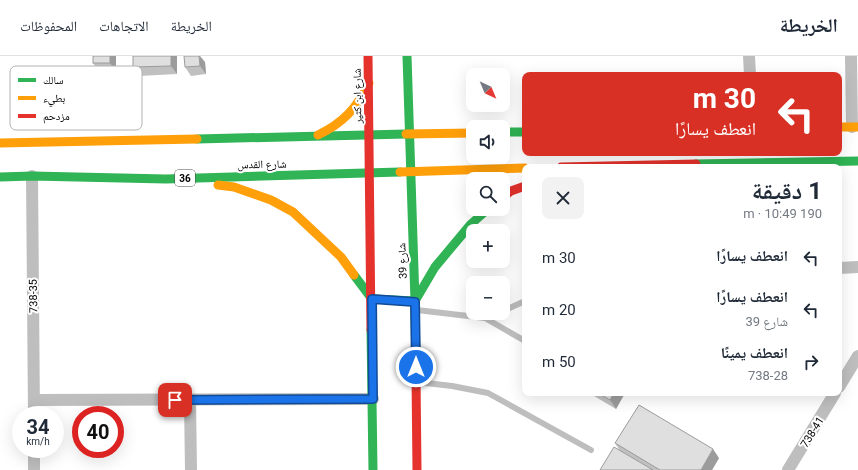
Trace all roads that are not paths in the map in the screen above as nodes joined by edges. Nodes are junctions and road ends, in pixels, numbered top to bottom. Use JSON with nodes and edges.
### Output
{"nodes":[{"id":1,"x":368,"y":56,"type":"edge"},
{"id":2,"x":407,"y":56,"type":"edge"},
{"id":3,"x":749,"y":56,"type":"edge"},
{"id":4,"x":851,"y":56,"type":"edge"},
{"id":5,"x":750,"y":72,"type":"edge"},
{"id":6,"x":369,"y":82,"type":"junction"},
{"id":7,"x":842,"y":127,"type":"edge"},
{"id":8,"x":855,"y":127,"type":"edge"},
{"id":9,"x":510,"y":132,"type":"edge"},
{"id":10,"x":522,"y":132,"type":"edge"},
{"id":11,"x":466,"y":133,"type":"edge"},
{"id":12,"x":410,"y":134,"type":"junction"},
{"id":13,"x":370,"y":135,"type":"junction"},
{"id":14,"x":315,"y":136,"type":"junction"},
{"id":15,"x":0,"y":143,"type":"edge"},
{"id":16,"x":858,"y":161,"type":"edge"},
{"id":17,"x":723,"y":164,"type":"edge"},
{"id":18,"x":522,"y":168,"type":"edge"},
{"id":19,"x":411,"y":172,"type":"junction"},
{"id":20,"x":370,"y":173,"type":"junction"},
{"id":21,"x":32,"y":176,"type":"junction"},
{"id":22,"x":0,"y":177,"type":"edge"},
{"id":23,"x":166,"y":179,"type":"junction"},
{"id":24,"x":522,"y":187,"type":"edge"},
{"id":25,"x":510,"y":192,"type":"edge"},
{"id":26,"x":480,"y":216,"type":"edge"},
{"id":27,"x":858,"y":267,"type":"edge"},
{"id":28,"x":842,"y":268,"type":"edge"},
{"id":29,"x":372,"y":299,"type":"junction"},
{"id":30,"x":522,"y":302,"type":"edge"},
{"id":31,"x":415,"y":306,"type":"junction"},
{"id":32,"x":510,"y":308,"type":"edge"},
{"id":33,"x":466,"y":315,"type":"edge"},
{"id":34,"x":488,"y":320,"type":"edge"},
{"id":35,"x":522,"y":339,"type":"edge"},
{"id":36,"x":858,"y":356,"type":"edge"},
{"id":37,"x":416,"y":382,"type":"junction"},
{"id":38,"x":842,"y":382,"type":"edge"},
{"id":39,"x":833,"y":396,"type":"edge"},
{"id":40,"x":373,"y":399,"type":"junction"},
{"id":41,"x":34,"y":400,"type":"junction"},
{"id":42,"x":190,"y":400,"type":"junction"},
{"id":43,"x":34,"y":406,"type":"edge"},
{"id":44,"x":591,"y":450,"type":"dead end"},
{"id":45,"x":34,"y":458,"type":"edge"},
{"id":46,"x":34,"y":470,"type":"edge"},
{"id":47,"x":191,"y":470,"type":"edge"},
{"id":48,"x":373,"y":470,"type":"edge"},
{"id":49,"x":417,"y":470,"type":"edge"},
{"id":50,"x":788,"y":470,"type":"edge"}],
"edges":[{"from":1,"to":6,"type":"main road","name":"شارع ابن كثير"},
{"from":2,"to":12,"type":"main road"},
{"from":3,"to":5,"type":"street"},
{"from":4,"to":8,"type":"street"},
{"from":6,"to":13,"type":"main road","name":"شارع ابن كثير"},
{"from":6,"to":14,"type":"main road"},
{"from":7,"to":8,"type":"main road"},
{"from":9,"to":10,"type":"main road"},
{"from":11,"to":12,"type":"main road"},
{"from":12,"to":13,"type":"main road"},
{"from":12,"to":19,"type":"main road","name":"شارع 39"},
{"from":13,"to":14,"type":"main road"},
{"from":13,"to":20,"type":"main road","name":"شارع ابن كثير"},
{"from":14,"to":15,"type":"main road"},
{"from":16,"to":17,"type":"main road"},
{"from":18,"to":19,"type":"main road","name":"شارع القدس","number":"36"},
{"from":19,"to":20,"type":"main road","name":"شارع القدس","number":"36"},
{"from":19,"to":31,"type":"main road","name":"شارع 39"},
{"from":20,"to":23,"type":"main road","name":"شارع القدس","number":"36"},
{"from":20,"to":29,"type":"main road"},
{"from":21,"to":22,"type":"main road","name":"شارع القدس","number":"36"},
{"from":21,"to":23,"type":"main road","name":"شارع القدس","number":"36"},
{"from":21,"to":41,"type":"street","name":"738-35"},
{"from":23,"to":29,"type":"main road"},
{"from":24,"to":25,"type":"main road"},
{"from":26,"to":31,"type":"main road"},
{"from":27,"to":28,"type":"street"},
{"from":29,"to":31,"type":"main road"},
{"from":29,"to":40,"type":"main road"},
{"from":30,"to":32,"type":"lane"},
{"from":31,"to":33,"type":"lane"},
{"from":31,"to":37,"type":"main road","name":"شارع 39"},
{"from":34,"to":35,"type":"lane"},
{"from":36,"to":38,"type":"street"},
{"from":37,"to":44,"type":"lane"},
{"from":37,"to":49,"type":"main road","name":"شارع 39"},
{"from":39,"to":50,"type":"street","name":"738-41"},
{"from":40,"to":42,"type":"street"},
{"from":40,"to":48,"type":"main road"},
{"from":41,"to":42,"type":"street"},
{"from":41,"to":43,"type":"street","name":"738-35"},
{"from":42,"to":47,"type":"street"},
{"from":45,"to":46,"type":"street"}]}
